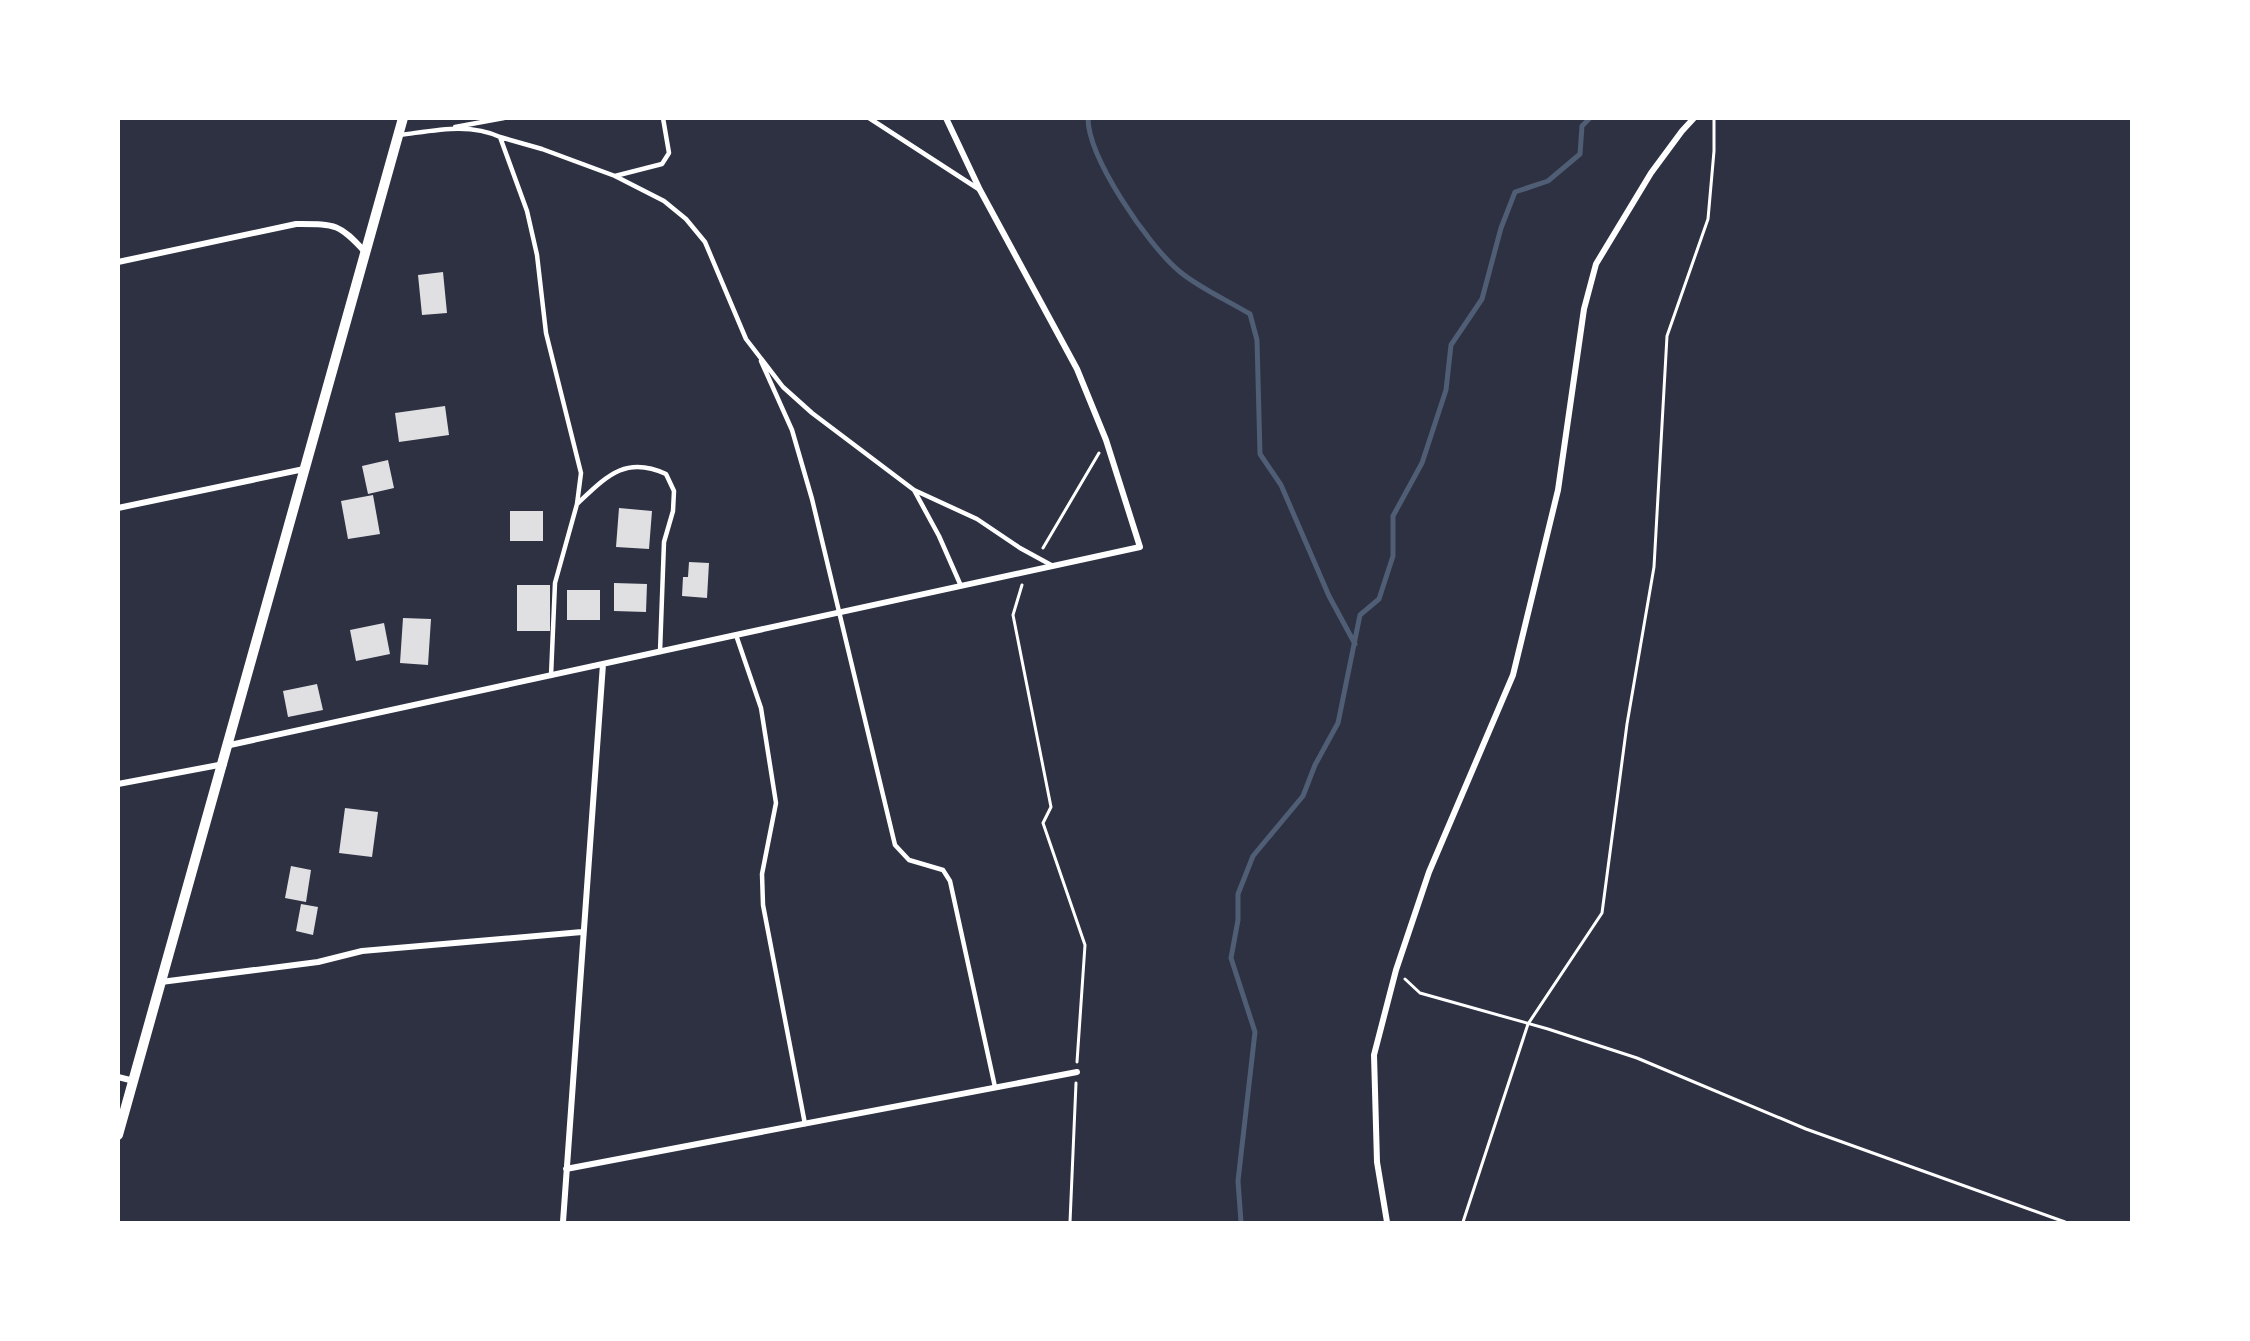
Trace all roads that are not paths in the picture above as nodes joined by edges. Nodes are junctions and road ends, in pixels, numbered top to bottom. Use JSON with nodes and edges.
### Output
{"nodes":[{"id":1,"x":404,"y":118,"type":"edge"},
{"id":2,"x":504,"y":118,"type":"edge"},
{"id":3,"x":663,"y":118,"type":"edge"},
{"id":4,"x":869,"y":118,"type":"edge"},
{"id":5,"x":946,"y":118,"type":"edge"},
{"id":6,"x":1694,"y":118,"type":"edge"},
{"id":7,"x":449,"y":128,"type":"junction"},
{"id":8,"x":398,"y":136,"type":"junction"},
{"id":9,"x":500,"y":138,"type":"junction"},
{"id":10,"x":615,"y":176,"type":"junction"},
{"id":11,"x":980,"y":190,"type":"junction"},
{"id":12,"x":366,"y":252,"type":"junction"},
{"id":13,"x":118,"y":262,"type":"edge"},
{"id":14,"x":761,"y":361,"type":"junction"},
{"id":15,"x":304,"y":469,"type":"junction"},
{"id":16,"x":914,"y":490,"type":"junction"},
{"id":17,"x":577,"y":504,"type":"junction"},
{"id":18,"x":118,"y":508,"type":"edge"},
{"id":19,"x":1053,"y":566,"type":"junction"},
{"id":20,"x":961,"y":586,"type":"junction"},
{"id":21,"x":838,"y":613,"type":"junction"},
{"id":22,"x":736,"y":635,"type":"junction"},
{"id":23,"x":660,"y":652,"type":"junction"},
{"id":24,"x":603,"y":664,"type":"junction"},
{"id":25,"x":551,"y":676,"type":"junction"},
{"id":26,"x":230,"y":746,"type":"junction"},
{"id":27,"x":224,"y":764,"type":"junction"},
{"id":28,"x":118,"y":784,"type":"edge"},
{"id":29,"x":582,"y":932,"type":"junction"},
{"id":30,"x":161,"y":982,"type":"junction"},
{"id":31,"x":1077,"y":1072,"type":"road end"},
{"id":32,"x":118,"y":1077,"type":"edge"},
{"id":33,"x":134,"y":1081,"type":"junction"},
{"id":34,"x":995,"y":1088,"type":"junction"},
{"id":35,"x":805,"y":1124,"type":"junction"},
{"id":36,"x":118,"y":1135,"type":"edge"},
{"id":37,"x":566,"y":1169,"type":"junction"},
{"id":38,"x":562,"y":1222,"type":"edge"},
{"id":39,"x":1387,"y":1222,"type":"edge"}],
"edges":[{"from":1,"to":8,"type":"street"},
{"from":2,"to":7,"type":"lane"},
{"from":3,"to":10,"type":"lane"},
{"from":4,"to":11,"type":"lane"},
{"from":5,"to":11,"type":"street"},
{"from":6,"to":39,"type":"street"},
{"from":7,"to":8,"type":"lane"},
{"from":7,"to":9,"type":"lane"},
{"from":8,"to":12,"type":"street"},
{"from":9,"to":10,"type":"lane"},
{"from":9,"to":17,"type":"lane"},
{"from":10,"to":14,"type":"lane"},
{"from":11,"to":19,"type":"street"},
{"from":12,"to":13,"type":"street"},
{"from":12,"to":15,"type":"street"},
{"from":14,"to":16,"type":"lane"},
{"from":14,"to":21,"type":"lane"},
{"from":15,"to":18,"type":"street"},
{"from":15,"to":26,"type":"street"},
{"from":16,"to":19,"type":"lane"},
{"from":16,"to":20,"type":"lane"},
{"from":17,"to":23,"type":"lane"},
{"from":17,"to":25,"type":"lane"},
{"from":19,"to":20,"type":"street"},
{"from":20,"to":21,"type":"street"},
{"from":21,"to":22,"type":"street"},
{"from":21,"to":34,"type":"lane"},
{"from":22,"to":23,"type":"street"},
{"from":22,"to":35,"type":"lane"},
{"from":23,"to":24,"type":"street"},
{"from":24,"to":25,"type":"street"},
{"from":24,"to":29,"type":"street"},
{"from":25,"to":26,"type":"street"},
{"from":26,"to":27,"type":"street"},
{"from":27,"to":28,"type":"street"},
{"from":27,"to":30,"type":"street"},
{"from":29,"to":30,"type":"street"},
{"from":29,"to":37,"type":"street"},
{"from":30,"to":33,"type":"street"},
{"from":31,"to":34,"type":"street"},
{"from":32,"to":33,"type":"street"},
{"from":33,"to":36,"type":"street"},
{"from":34,"to":35,"type":"street"},
{"from":35,"to":37,"type":"street"},
{"from":37,"to":38,"type":"street"}]}
